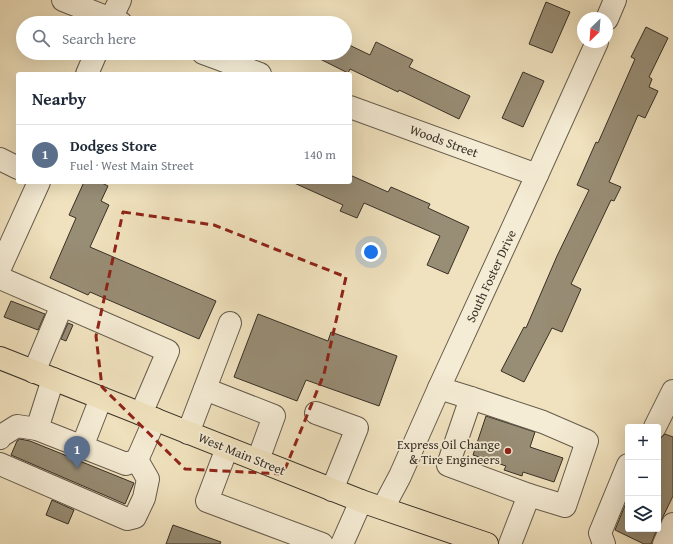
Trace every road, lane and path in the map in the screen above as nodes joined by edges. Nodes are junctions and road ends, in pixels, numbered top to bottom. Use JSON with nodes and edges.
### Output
{"nodes":[{"id":1,"x":62,"y":0,"type":"edge"},
{"id":2,"x":120,"y":0,"type":"edge"},
{"id":3,"x":615,"y":0,"type":"edge"},
{"id":4,"x":610,"y":12,"type":"edge"},
{"id":5,"x":100,"y":16,"type":"edge"},
{"id":6,"x":116,"y":16,"type":"edge"},
{"id":7,"x":594,"y":48,"type":"edge"},
{"id":8,"x":93,"y":60,"type":"edge"},
{"id":9,"x":222,"y":60,"type":"edge"},
{"id":10,"x":88,"y":72,"type":"edge"},
{"id":11,"x":255,"y":72,"type":"edge"},
{"id":12,"x":352,"y":108,"type":"edge"},
{"id":13,"x":0,"y":160,"type":"edge"},
{"id":14,"x":16,"y":167,"type":"edge"},
{"id":15,"x":537,"y":175,"type":"junction"},
{"id":16,"x":38,"y":184,"type":"edge"},
{"id":17,"x":0,"y":268,"type":"edge"},
{"id":18,"x":0,"y":278,"type":"edge"},
{"id":19,"x":62,"y":305,"type":"junction"},
{"id":20,"x":230,"y":323,"type":"dead end"},
{"id":21,"x":0,"y":358,"type":"edge"},
{"id":22,"x":43,"y":376,"type":"junction"},
{"id":23,"x":439,"y":388,"type":"junction"},
{"id":24,"x":205,"y":389,"type":"junction"},
{"id":25,"x":673,"y":391,"type":"edge"},
{"id":26,"x":101,"y":398,"type":"junction"},
{"id":27,"x":471,"y":398,"type":"junction"},
{"id":28,"x":316,"y":413,"type":"dead end"},
{"id":29,"x":148,"y":417,"type":"junction"},
{"id":30,"x":656,"y":424,"type":"edge"},
{"id":31,"x":37,"y":429,"type":"junction"},
{"id":32,"x":188,"y":433,"type":"junction"},
{"id":33,"x":0,"y":438,"type":"edge"},
{"id":34,"x":82,"y":447,"type":"junction"},
{"id":35,"x":227,"y":448,"type":"junction"},
{"id":36,"x":137,"y":460,"type":"junction"},
{"id":37,"x":258,"y":460,"type":"junction"},
{"id":38,"x":0,"y":464,"type":"edge"},
{"id":39,"x":625,"y":472,"type":"edge"},
{"id":40,"x":332,"y":490,"type":"junction"},
{"id":41,"x":529,"y":495,"type":"junction"},
{"id":42,"x":361,"y":501,"type":"junction"},
{"id":43,"x":383,"y":508,"type":"junction"},
{"id":44,"x":673,"y":524,"type":"edge"},
{"id":45,"x":322,"y":544,"type":"edge"},
{"id":46,"x":342,"y":544,"type":"edge"},
{"id":47,"x":487,"y":544,"type":"edge"},
{"id":48,"x":510,"y":544,"type":"edge"},
{"id":49,"x":604,"y":544,"type":"edge"},
{"id":50,"x":664,"y":544,"type":"edge"}],
"edges":[{"from":1,"to":5,"type":"street"},
{"from":2,"to":6,"type":"street"},
{"from":3,"to":4,"type":"street"},
{"from":7,"to":15,"type":"street","name":"South Foster Drive"},
{"from":8,"to":10,"type":"street"},
{"from":9,"to":11,"type":"street"},
{"from":12,"to":15,"type":"street","name":"Woods Street"},
{"from":13,"to":14,"type":"street"},
{"from":15,"to":23,"type":"street","name":"South Foster Drive"},
{"from":16,"to":17,"type":"street"},
{"from":18,"to":19,"type":"street"},
{"from":19,"to":22,"type":"street"},
{"from":19,"to":29,"type":"street"},
{"from":20,"to":24,"type":"street"},
{"from":21,"to":22,"type":"main road","name":"West Main Street"},
{"from":22,"to":26,"type":"main road","name":"West Main Street"},
{"from":22,"to":31,"type":"street"},
{"from":23,"to":27,"type":"street"},
{"from":23,"to":43,"type":"street","name":"South Foster Drive"},
{"from":24,"to":32,"type":"street"},
{"from":24,"to":37,"type":"street"},
{"from":25,"to":30,"type":"street"},
{"from":26,"to":29,"type":"main road","name":"West Main Street"},
{"from":26,"to":34,"type":"street"},
{"from":27,"to":41,"type":"street"},
{"from":27,"to":41,"type":"street"},
{"from":28,"to":40,"type":"street"},
{"from":29,"to":32,"type":"main road","name":"West Main Street"},
{"from":29,"to":36,"type":"street"},
{"from":31,"to":33,"type":"street"},
{"from":31,"to":34,"type":"street"},
{"from":32,"to":35,"type":"main road","name":"West Main Street"},
{"from":34,"to":36,"type":"street"},
{"from":35,"to":37,"type":"main road","name":"West Main Street"},
{"from":35,"to":45,"type":"street"},
{"from":36,"to":38,"type":"street"},
{"from":37,"to":40,"type":"main road","name":"West Main Street"},
{"from":39,"to":49,"type":"street"},
{"from":40,"to":42,"type":"main road","name":"West Main Street"},
{"from":41,"to":48,"type":"street"},
{"from":42,"to":43,"type":"main road","name":"West Main Street"},
{"from":42,"to":46,"type":"street"},
{"from":43,"to":47,"type":"main road","name":"West Main Street"},
{"from":44,"to":50,"type":"street"}]}
